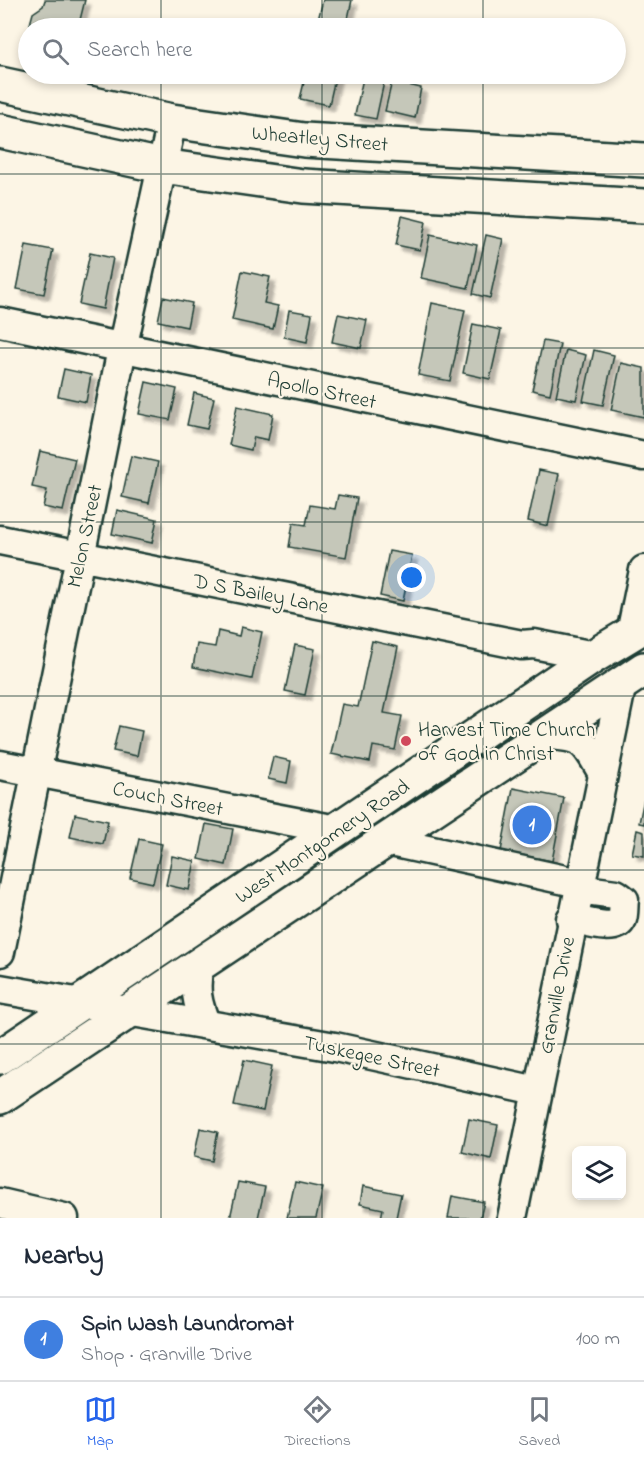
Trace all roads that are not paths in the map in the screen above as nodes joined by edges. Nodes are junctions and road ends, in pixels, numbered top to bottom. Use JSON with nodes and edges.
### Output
{"nodes":[{"id":1,"x":0,"y":84,"type":"edge"},
{"id":2,"x":172,"y":121,"type":"junction"},
{"id":3,"x":0,"y":131,"type":"edge"},
{"id":4,"x":423,"y":147,"type":"junction"},
{"id":5,"x":644,"y":160,"type":"edge"},
{"id":6,"x":162,"y":166,"type":"junction"},
{"id":7,"x":420,"y":193,"type":"junction"},
{"id":8,"x":644,"y":206,"type":"edge"},
{"id":9,"x":0,"y":322,"type":"edge"},
{"id":10,"x":122,"y":349,"type":"junction"},
{"id":11,"x":644,"y":456,"type":"edge"},
{"id":12,"x":0,"y":540,"type":"edge"},
{"id":13,"x":80,"y":557,"type":"junction"},
{"id":14,"x":644,"y":571,"type":"edge"},
{"id":15,"x":638,"y":630,"type":"edge"},
{"id":16,"x":522,"y":645,"type":"junction"},
{"id":17,"x":594,"y":656,"type":"junction"},
{"id":18,"x":633,"y":676,"type":"edge"},
{"id":19,"x":535,"y":697,"type":"junction"},
{"id":20,"x":544,"y":735,"type":"junction"},
{"id":21,"x":0,"y":765,"type":"edge"},
{"id":22,"x":602,"y":772,"type":"junction"},
{"id":23,"x":36,"y":773,"type":"junction"},
{"id":24,"x":337,"y":831,"type":"junction"},
{"id":25,"x":386,"y":841,"type":"junction"},
{"id":26,"x":354,"y":862,"type":"junction"},
{"id":27,"x":578,"y":886,"type":"junction"},
{"id":28,"x":571,"y":919,"type":"junction"},
{"id":29,"x":0,"y":952,"type":"edge"},
{"id":30,"x":199,"y":966,"type":"junction"},
{"id":31,"x":0,"y":989,"type":"edge"},
{"id":32,"x":83,"y":1003,"type":"junction"},
{"id":33,"x":132,"y":1011,"type":"junction"},
{"id":34,"x":206,"y":1024,"type":"junction"},
{"id":35,"x":0,"y":1056,"type":"edge"},
{"id":36,"x":537,"y":1091,"type":"junction"},
{"id":37,"x":0,"y":1097,"type":"edge"},
{"id":38,"x":0,"y":1203,"type":"edge"},
{"id":39,"x":64,"y":1218,"type":"edge"},
{"id":40,"x":512,"y":1218,"type":"edge"}],
"edges":[{"from":1,"to":2,"type":"main road","name":"Wheatley Street"},
{"from":2,"to":4,"type":"main road","name":"Wheatley Street"},
{"from":2,"to":6,"type":"street","name":"Melon Street"},
{"from":3,"to":6,"type":"main road"},
{"from":4,"to":5,"type":"main road","name":"Wheatley Street"},
{"from":4,"to":7,"type":"main road"},
{"from":6,"to":7,"type":"main road"},
{"from":6,"to":10,"type":"street","name":"Melon Street"},
{"from":7,"to":8,"type":"main road"},
{"from":9,"to":10,"type":"street","name":"Apollo Street"},
{"from":10,"to":11,"type":"street","name":"Apollo Street"},
{"from":10,"to":13,"type":"street","name":"Melon Street"},
{"from":12,"to":13,"type":"street","name":"D S Bailey Lane"},
{"from":13,"to":16,"type":"street","name":"D S Bailey Lane"},
{"from":13,"to":23,"type":"street","name":"Melon Street"},
{"from":14,"to":15,"type":"street"},
{"from":15,"to":17,"type":"main road","name":"West Montgomery Road"},
{"from":16,"to":17,"type":"street","name":"D S Bailey Lane"},
{"from":16,"to":19,"type":"street"},
{"from":17,"to":19,"type":"main road","name":"West Montgomery Road"},
{"from":18,"to":20,"type":"main road","name":"West Montgomery Road"},
{"from":18,"to":22,"type":"street","name":"Granville Drive"},
{"from":19,"to":24,"type":"main road","name":"West Montgomery Road"},
{"from":20,"to":22,"type":"street"},
{"from":20,"to":25,"type":"main road","name":"West Montgomery Road"},
{"from":21,"to":23,"type":"street","name":"Couch Street"},
{"from":22,"to":27,"type":"street","name":"Granville Drive"},
{"from":23,"to":24,"type":"street","name":"Couch Street"},
{"from":23,"to":29,"type":"street","name":"Melon Street"},
{"from":24,"to":26,"type":"main road"},
{"from":24,"to":32,"type":"main road","name":"West Montgomery Road"},
{"from":25,"to":26,"type":"main road","name":"West Montgomery Road"},
{"from":25,"to":27,"type":"street"},
{"from":26,"to":30,"type":"main road","name":"West Montgomery Road"},
{"from":27,"to":28,"type":"street","name":"Granville Drive"},
{"from":27,"to":28,"type":"street"},
{"from":28,"to":36,"type":"street","name":"Granville Drive"},
{"from":30,"to":33,"type":"main road","name":"West Montgomery Road"},
{"from":30,"to":34,"type":"street"},
{"from":31,"to":32,"type":"street","name":"Tuskegee Street"},
{"from":32,"to":33,"type":"street","name":"Tuskegee Street"},
{"from":32,"to":35,"type":"main road","name":"West Montgomery Road"},
{"from":33,"to":34,"type":"street","name":"Tuskegee Street"},
{"from":33,"to":37,"type":"main road","name":"West Montgomery Road"},
{"from":34,"to":36,"type":"street","name":"Tuskegee Street"},
{"from":36,"to":40,"type":"street","name":"Granville Drive"},
{"from":38,"to":39,"type":"street"}]}
